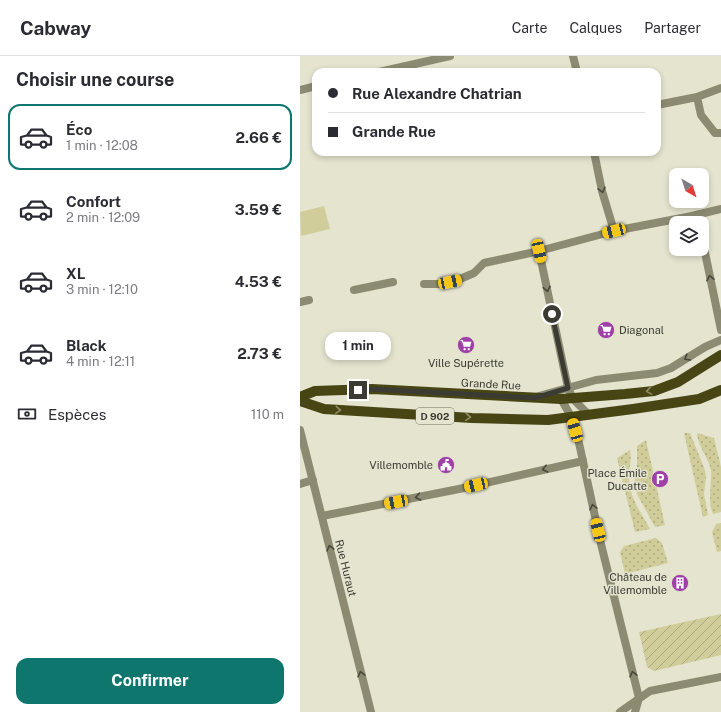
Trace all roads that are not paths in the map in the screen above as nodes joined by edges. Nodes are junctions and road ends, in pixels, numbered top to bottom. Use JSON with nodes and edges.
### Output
{"nodes":[{"id":1,"x":450,"y":56,"type":"edge"},
{"id":2,"x":573,"y":56,"type":"edge"},
{"id":3,"x":397,"y":68,"type":"edge"},
{"id":4,"x":576,"y":68,"type":"edge"},
{"id":5,"x":312,"y":87,"type":"edge"},
{"id":6,"x":721,"y":88,"type":"edge"},
{"id":7,"x":300,"y":90,"type":"edge"},
{"id":8,"x":697,"y":97,"type":"junction"},
{"id":9,"x":661,"y":104,"type":"edge"},
{"id":10,"x":721,"y":133,"type":"edge"},
{"id":11,"x":595,"y":156,"type":"edge"},
{"id":12,"x":721,"y":209,"type":"edge"},
{"id":13,"x":705,"y":216,"type":"edge"},
{"id":14,"x":669,"y":223,"type":"edge"},
{"id":15,"x":669,"y":225,"type":"edge"},
{"id":16,"x":614,"y":231,"type":"junction"},
{"id":17,"x":539,"y":251,"type":"junction"},
{"id":18,"x":706,"y":256,"type":"edge"},
{"id":19,"x":394,"y":282,"type":"dead end"},
{"id":20,"x":424,"y":284,"type":"dead end"},
{"id":21,"x":354,"y":290,"type":"dead end"},
{"id":22,"x":309,"y":300,"type":"dead end"},
{"id":23,"x":300,"y":302,"type":"edge"},
{"id":24,"x":721,"y":330,"type":"edge"},
{"id":25,"x":721,"y":340,"type":"edge"},
{"id":26,"x":721,"y":355,"type":"edge"},
{"id":27,"x":568,"y":388,"type":"junction"},
{"id":28,"x":721,"y":390,"type":"edge"},
{"id":29,"x":300,"y":397,"type":"edge"},
{"id":30,"x":535,"y":398,"type":"junction"},
{"id":31,"x":561,"y":399,"type":"junction"},
{"id":32,"x":572,"y":399,"type":"junction"},
{"id":33,"x":300,"y":401,"type":"edge"},
{"id":34,"x":589,"y":415,"type":"junction"},
{"id":35,"x":572,"y":418,"type":"junction"},
{"id":36,"x":300,"y":430,"type":"edge"},
{"id":37,"x":583,"y":461,"type":"junction"},
{"id":38,"x":313,"y":480,"type":"junction"},
{"id":39,"x":300,"y":484,"type":"edge"},
{"id":40,"x":322,"y":516,"type":"junction"},
{"id":41,"x":721,"y":678,"type":"edge"},
{"id":42,"x":639,"y":698,"type":"junction"},
{"id":43,"x":371,"y":712,"type":"edge"},
{"id":44,"x":620,"y":712,"type":"edge"},
{"id":45,"x":635,"y":712,"type":"edge"}],
"edges":[{"from":1,"to":3,"type":"street"},
{"from":2,"to":4,"type":"street"},
{"from":5,"to":7,"type":"street"},
{"from":6,"to":8,"type":"street"},
{"from":8,"to":9,"type":"street"},
{"from":8,"to":10,"type":"street"},
{"from":11,"to":16,"type":"street","one_way":true},
{"from":12,"to":13,"type":"street"},
{"from":14,"to":16,"type":"street"},
{"from":15,"to":17,"type":"street"},
{"from":16,"to":17,"type":"street"},
{"from":17,"to":20,"type":"street"},
{"from":17,"to":27,"type":"street","one_way":true},
{"from":24,"to":18,"type":"street","one_way":true},
{"from":19,"to":21,"type":"street"},
{"from":22,"to":23,"type":"street"},
{"from":25,"to":27,"type":"street","one_way":true},
{"from":26,"to":32,"type":"main road","name":"Grande Rue","number":"D 902","one_way":true},
{"from":27,"to":30,"type":"street"},
{"from":27,"to":32,"type":"street"},
{"from":28,"to":34,"type":"main road","number":"D 902"},
{"from":29,"to":30,"type":"main road","name":"Grande Rue","number":"D 902"},
{"from":30,"to":31,"type":"main road","name":"Grande Rue","number":"D 902"},
{"from":31,"to":32,"type":"main road","name":"Grande Rue","number":"D 902"},
{"from":31,"to":35,"type":"street"},
{"from":32,"to":34,"type":"street"},
{"from":33,"to":35,"type":"main road","number":"D 902","one_way":true},
{"from":34,"to":35,"type":"main road","number":"D 902"},
{"from":35,"to":37,"type":"street"},
{"from":36,"to":38,"type":"street","name":"Rue Huraut"},
{"from":37,"to":40,"type":"street","one_way":true},
{"from":42,"to":37,"type":"street","one_way":true},
{"from":38,"to":39,"type":"street"},
{"from":38,"to":40,"type":"street","name":"Rue Huraut"},
{"from":43,"to":40,"type":"street","name":"Rue Huraut","one_way":true},
{"from":41,"to":42,"type":"street"},
{"from":42,"to":44,"type":"street"},
{"from":42,"to":45,"type":"street"}]}
